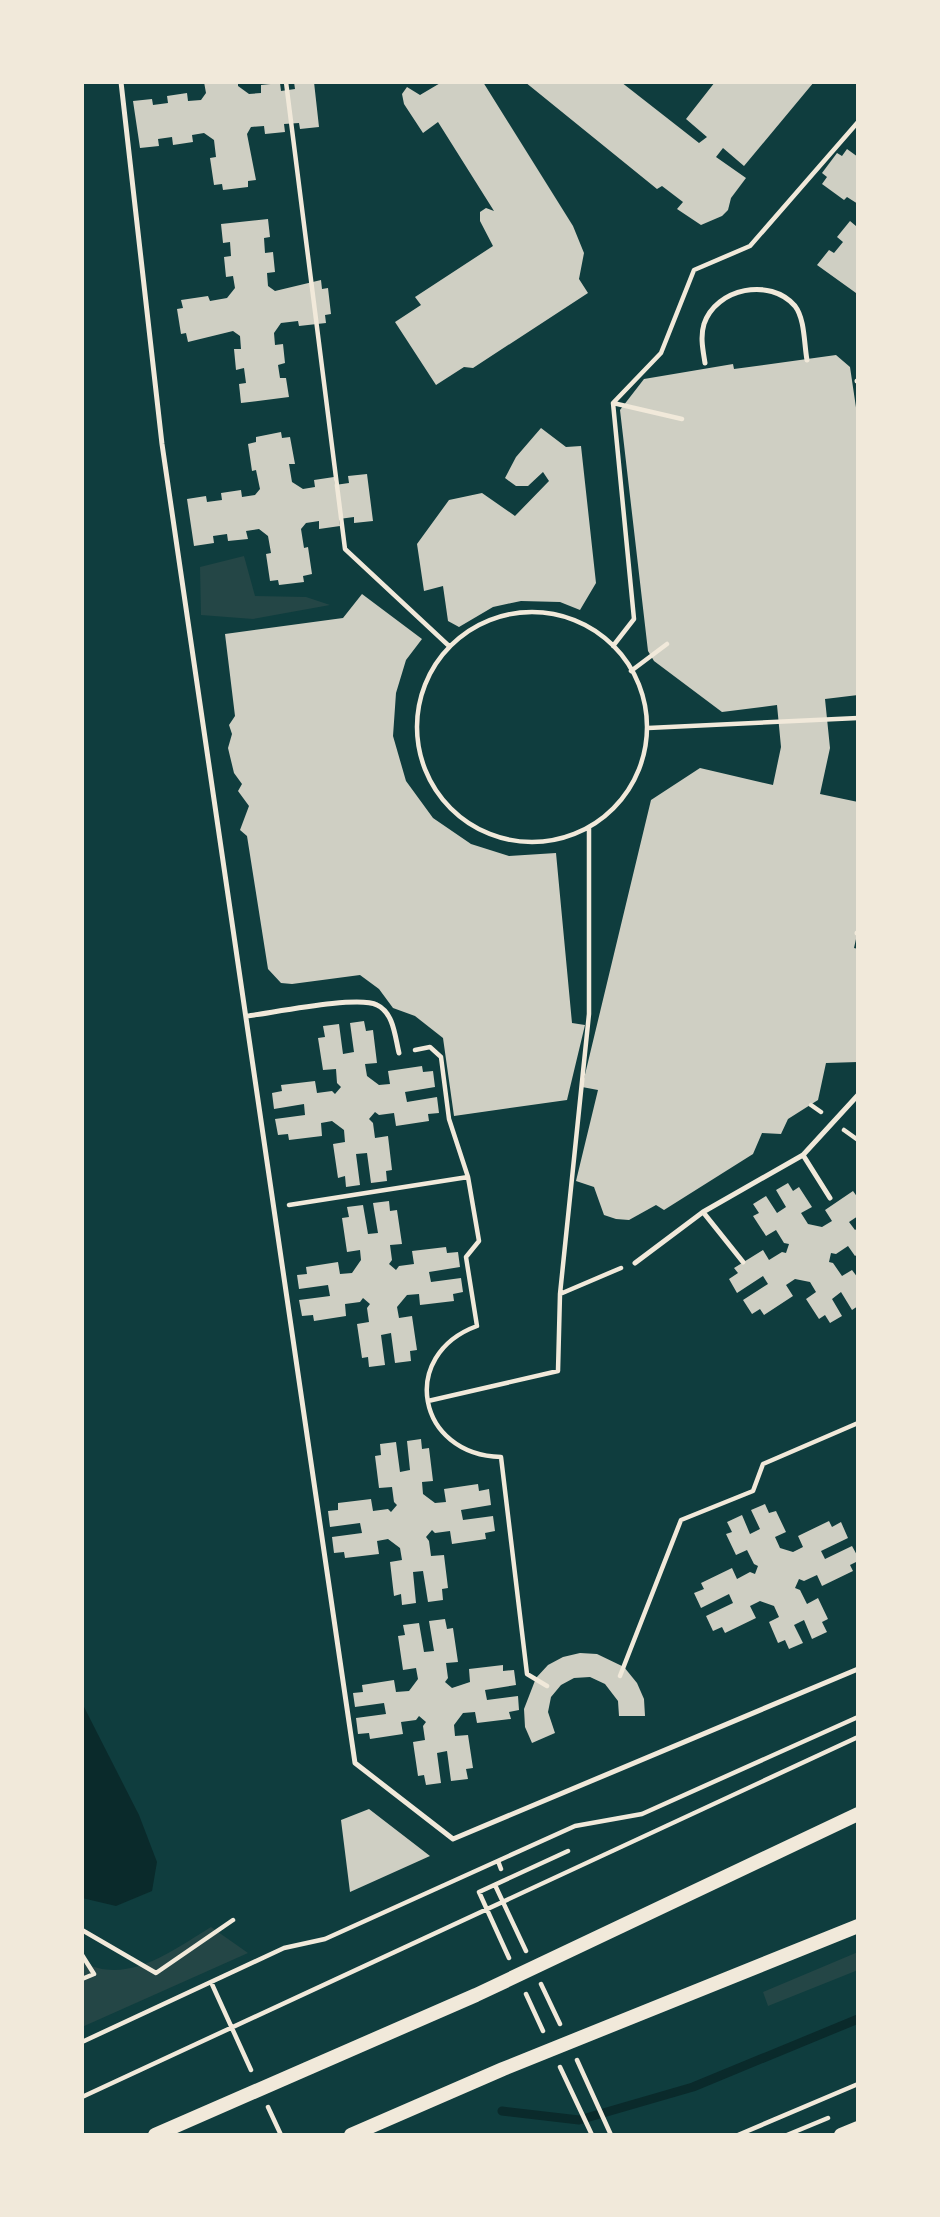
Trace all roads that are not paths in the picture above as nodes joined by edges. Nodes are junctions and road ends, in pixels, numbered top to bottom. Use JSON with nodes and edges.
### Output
{"nodes":[{"id":1,"x":121,"y":82,"type":"edge"},
{"id":2,"x":807,"y":359,"type":"dead end"},
{"id":3,"x":705,"y":363,"type":"dead end"},
{"id":4,"x":247,"y":1016,"type":"junction"},
{"id":5,"x":399,"y":1053,"type":"road end"},
{"id":6,"x":858,"y":1095,"type":"edge"},
{"id":7,"x":803,"y":1155,"type":"junction"},
{"id":8,"x":830,"y":1198,"type":"dead end"},
{"id":9,"x":703,"y":1212,"type":"junction"},
{"id":10,"x":635,"y":1262,"type":"road end"},
{"id":11,"x":743,"y":1262,"type":"dead end"},
{"id":12,"x":858,"y":1669,"type":"edge"},
{"id":13,"x":858,"y":1815,"type":"edge"},
{"id":14,"x":858,"y":1926,"type":"edge"},
{"id":15,"x":858,"y":2128,"type":"edge"},
{"id":16,"x":155,"y":2135,"type":"edge"},
{"id":17,"x":351,"y":2135,"type":"edge"},
{"id":18,"x":841,"y":2135,"type":"edge"}],
"edges":[{"from":1,"to":4,"type":"lane"},
{"from":2,"to":3,"type":"lane"},
{"from":4,"to":5,"type":"lane"},
{"from":4,"to":12,"type":"lane"},
{"from":6,"to":7,"type":"lane"},
{"from":7,"to":8,"type":"lane"},
{"from":7,"to":9,"type":"lane"},
{"from":9,"to":10,"type":"lane"},
{"from":9,"to":11,"type":"lane"},
{"from":13,"to":16,"type":"main road"},
{"from":14,"to":17,"type":"main road"},
{"from":15,"to":18,"type":"main road"}]}
